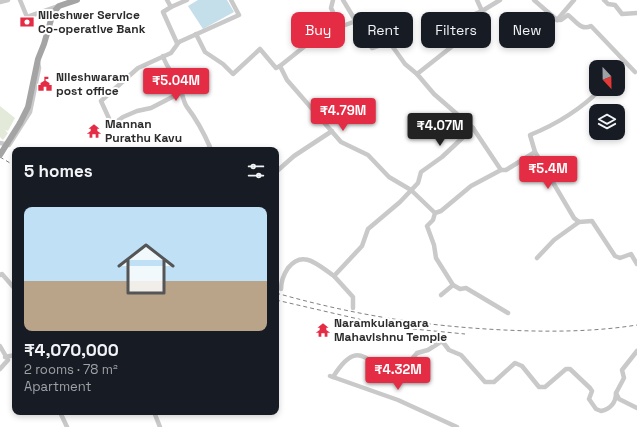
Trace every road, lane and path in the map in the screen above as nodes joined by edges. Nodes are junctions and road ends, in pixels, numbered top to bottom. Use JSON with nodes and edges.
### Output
{"nodes":[{"id":1,"x":8,"y":0,"type":"edge"},
{"id":2,"x":20,"y":0,"type":"edge"},
{"id":3,"x":77,"y":0,"type":"edge"},
{"id":4,"x":167,"y":0,"type":"edge"},
{"id":5,"x":187,"y":0,"type":"edge"},
{"id":6,"x":231,"y":0,"type":"edge"},
{"id":7,"x":333,"y":0,"type":"edge"},
{"id":8,"x":344,"y":0,"type":"edge"},
{"id":9,"x":477,"y":0,"type":"edge"},
{"id":10,"x":500,"y":0,"type":"edge"},
{"id":11,"x":534,"y":0,"type":"edge"},
{"id":12,"x":574,"y":0,"type":"edge"},
{"id":13,"x":604,"y":0,"type":"edge"},
{"id":14,"x":0,"y":2,"type":"edge"},
{"id":15,"x":59,"y":6,"type":"junction"},
{"id":16,"x":171,"y":6,"type":"junction"},
{"id":17,"x":482,"y":11,"type":"junction"},
{"id":18,"x":333,"y":12,"type":"edge"},
{"id":19,"x":637,"y":13,"type":"edge"},
{"id":20,"x":353,"y":15,"type":"edge"},
{"id":21,"x":557,"y":20,"type":"junction"},
{"id":22,"x":196,"y":34,"type":"junction"},
{"id":23,"x":179,"y":42,"type":"junction"},
{"id":24,"x":302,"y":48,"type":"edge"},
{"id":25,"x":394,"y":48,"type":"edge"},
{"id":26,"x":163,"y":56,"type":"junction"},
{"id":27,"x":38,"y":59,"type":"junction"},
{"id":28,"x":280,"y":66,"type":"junction"},
{"id":29,"x":635,"y":72,"type":"dead end"},
{"id":30,"x":417,"y":74,"type":"junction"},
{"id":31,"x":182,"y":92,"type":"junction"},
{"id":32,"x":594,"y":96,"type":"edge"},
{"id":33,"x":473,"y":128,"type":"junction"},
{"id":34,"x":332,"y":131,"type":"junction"},
{"id":35,"x":0,"y":143,"type":"edge"},
{"id":36,"x":208,"y":147,"type":"edge"},
{"id":37,"x":535,"y":152,"type":"junction"},
{"id":38,"x":0,"y":154,"type":"edge"},
{"id":39,"x":279,"y":169,"type":"edge"},
{"id":40,"x":501,"y":170,"type":"junction"},
{"id":41,"x":411,"y":190,"type":"junction"},
{"id":42,"x":435,"y":213,"type":"junction"},
{"id":43,"x":579,"y":222,"type":"junction"},
{"id":44,"x":537,"y":258,"type":"dead end"},
{"id":45,"x":637,"y":264,"type":"edge"},
{"id":46,"x":0,"y":275,"type":"edge"},
{"id":47,"x":334,"y":276,"type":"junction"},
{"id":48,"x":10,"y":285,"type":"edge"},
{"id":49,"x":453,"y":285,"type":"junction"},
{"id":50,"x":281,"y":289,"type":"dead end"},
{"id":51,"x":441,"y":295,"type":"dead end"},
{"id":52,"x":353,"y":308,"type":"dead end"},
{"id":53,"x":508,"y":313,"type":"dead end"},
{"id":54,"x":0,"y":346,"type":"edge"},
{"id":55,"x":637,"y":351,"type":"edge"},
{"id":56,"x":12,"y":356,"type":"edge"},
{"id":57,"x":5,"y":357,"type":"junction"},
{"id":58,"x":0,"y":369,"type":"edge"},
{"id":59,"x":616,"y":393,"type":"junction"},
{"id":60,"x":637,"y":408,"type":"edge"},
{"id":61,"x":61,"y":415,"type":"edge"},
{"id":62,"x":155,"y":415,"type":"edge"},
{"id":63,"x":67,"y":427,"type":"edge"},
{"id":64,"x":160,"y":427,"type":"edge"},
{"id":65,"x":457,"y":427,"type":"edge"}],
"edges":[{"from":1,"to":14,"type":"street"},
{"from":2,"to":15,"type":"street"},
{"from":3,"to":15,"type":"main road"},
{"from":4,"to":16,"type":"street"},
{"from":5,"to":16,"type":"street"},
{"from":6,"to":22,"type":"street"},
{"from":7,"to":18,"type":"street"},
{"from":8,"to":20,"type":"street"},
{"from":9,"to":17,"type":"street"},
{"from":10,"to":17,"type":"street"},
{"from":11,"to":21,"type":"street"},
{"from":12,"to":21,"type":"street"},
{"from":13,"to":19,"type":"street"},
{"from":15,"to":27,"type":"main road"},
{"from":16,"to":23,"type":"street"},
{"from":17,"to":30,"type":"street"},
{"from":21,"to":29,"type":"street"},
{"from":22,"to":23,"type":"street"},
{"from":22,"to":28,"type":"street"},
{"from":23,"to":26,"type":"street"},
{"from":24,"to":28,"type":"street"},
{"from":25,"to":30,"type":"street"},
{"from":26,"to":31,"type":"street"},
{"from":26,"to":31,"type":"street"},
{"from":27,"to":35,"type":"street"},
{"from":27,"to":38,"type":"main road","bridge":true},
{"from":28,"to":34,"type":"street"},
{"from":30,"to":33,"type":"street"},
{"from":31,"to":36,"type":"street"},
{"from":32,"to":37,"type":"street"},
{"from":33,"to":40,"type":"street"},
{"from":33,"to":41,"type":"street"},
{"from":34,"to":39,"type":"street"},
{"from":34,"to":41,"type":"street"},
{"from":37,"to":40,"type":"street"},
{"from":37,"to":43,"type":"street"},
{"from":40,"to":42,"type":"street"},
{"from":41,"to":42,"type":"street"},
{"from":41,"to":47,"type":"street"},
{"from":42,"to":49,"type":"street"},
{"from":43,"to":44,"type":"street"},
{"from":43,"to":45,"type":"street"},
{"from":46,"to":48,"type":"street"},
{"from":47,"to":50,"type":"street"},
{"from":47,"to":52,"type":"street"},
{"from":49,"to":51,"type":"street"},
{"from":49,"to":53,"type":"street"},
{"from":54,"to":57,"type":"street"},
{"from":55,"to":59,"type":"street"},
{"from":56,"to":57,"type":"street"},
{"from":57,"to":58,"type":"street"},
{"from":59,"to":60,"type":"street"},
{"from":59,"to":65,"type":"street"},
{"from":61,"to":63,"type":"street"},
{"from":62,"to":64,"type":"street"}]}
